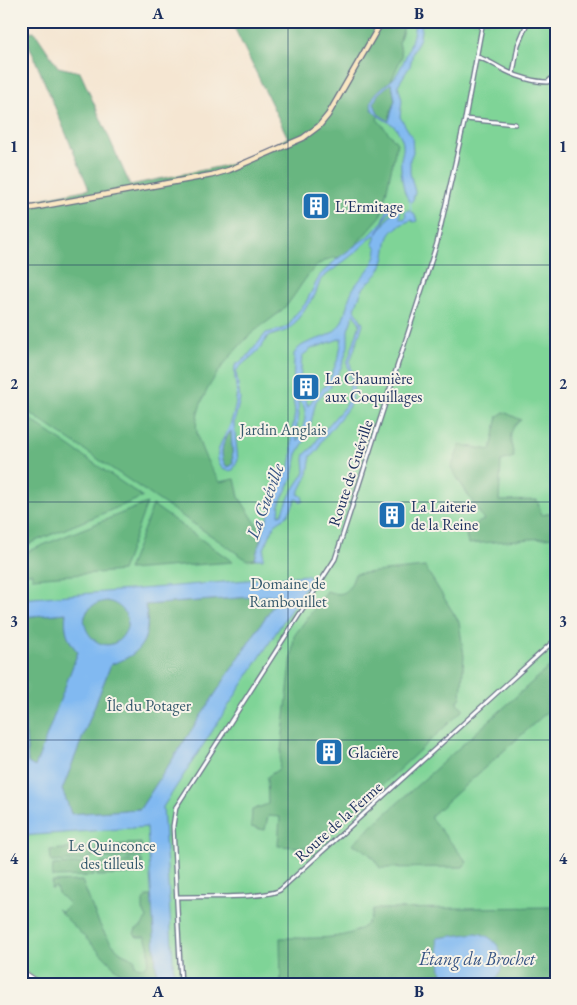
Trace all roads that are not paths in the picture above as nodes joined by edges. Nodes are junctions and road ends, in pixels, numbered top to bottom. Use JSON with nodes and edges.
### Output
{"nodes":[{"id":1,"x":382,"y":21,"type":"edge"},
{"id":2,"x":484,"y":21,"type":"edge"},
{"id":3,"x":528,"y":21,"type":"edge"},
{"id":4,"x":477,"y":57,"type":"junction"},
{"id":5,"x":513,"y":74,"type":"junction"},
{"id":6,"x":556,"y":74,"type":"edge"},
{"id":7,"x":465,"y":119,"type":"junction"},
{"id":8,"x":516,"y":124,"type":"dead end"},
{"id":9,"x":21,"y":210,"type":"edge"},
{"id":10,"x":556,"y":639,"type":"edge"},
{"id":11,"x":177,"y":897,"type":"junction"},
{"id":12,"x":21,"y":971,"type":"edge"},
{"id":13,"x":41,"y":984,"type":"edge"},
{"id":14,"x":181,"y":984,"type":"edge"}],
"edges":[{"from":1,"to":9,"type":"main road"},
{"from":2,"to":4,"type":"street","name":"Route de Guéville"},
{"from":3,"to":5,"type":"street"},
{"from":4,"to":5,"type":"street"},
{"from":4,"to":7,"type":"street","name":"Route de Guéville"},
{"from":5,"to":6,"type":"street"},
{"from":7,"to":8,"type":"street"},
{"from":7,"to":11,"type":"street","name":"Route de Guéville"},
{"from":10,"to":11,"type":"street","name":"Route de la Ferme"},
{"from":11,"to":14,"type":"street","name":"Route de Guéville"},
{"from":12,"to":13,"type":"street"}]}
